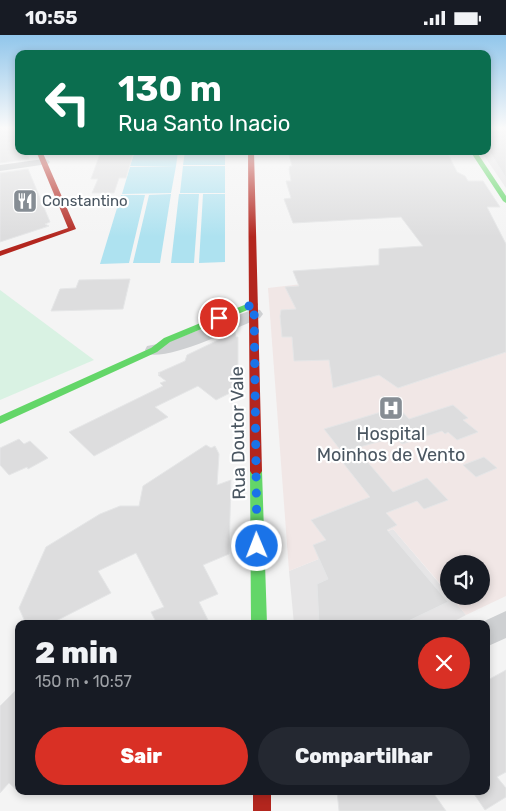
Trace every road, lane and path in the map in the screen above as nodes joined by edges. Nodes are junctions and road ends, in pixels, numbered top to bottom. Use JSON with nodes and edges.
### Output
{"nodes":[{"id":1,"x":14,"y":164,"type":"edge"},
{"id":2,"x":44,"y":164,"type":"edge"},
{"id":3,"x":252,"y":164,"type":"edge"},
{"id":4,"x":482,"y":164,"type":"edge"},
{"id":5,"x":0,"y":168,"type":"edge"},
{"id":6,"x":506,"y":201,"type":"edge"},
{"id":7,"x":0,"y":254,"type":"edge"},
{"id":8,"x":254,"y":309,"type":"junction"},
{"id":9,"x":154,"y":350,"type":"joint"},
{"id":10,"x":0,"y":420,"type":"edge"},
{"id":11,"x":258,"y":620,"type":"edge"},
{"id":12,"x":506,"y":624,"type":"edge"},
{"id":13,"x":490,"y":632,"type":"edge"},
{"id":14,"x":262,"y":795,"type":"edge"},
{"id":15,"x":262,"y":811,"type":"edge"}],
"edges":[{"from":1,"to":5,"type":"street"},
{"from":2,"to":7,"type":"street"},
{"from":3,"to":8,"type":"street","name":"Rua Doutor Vale"},
{"from":4,"to":6,"type":"street"},
{"from":8,"to":9,"type":"street"},
{"from":8,"to":11,"type":"street","name":"Rua Doutor Vale"},
{"from":9,"to":10,"type":"street"},
{"from":12,"to":13,"type":"street"},
{"from":14,"to":15,"type":"street"}]}
